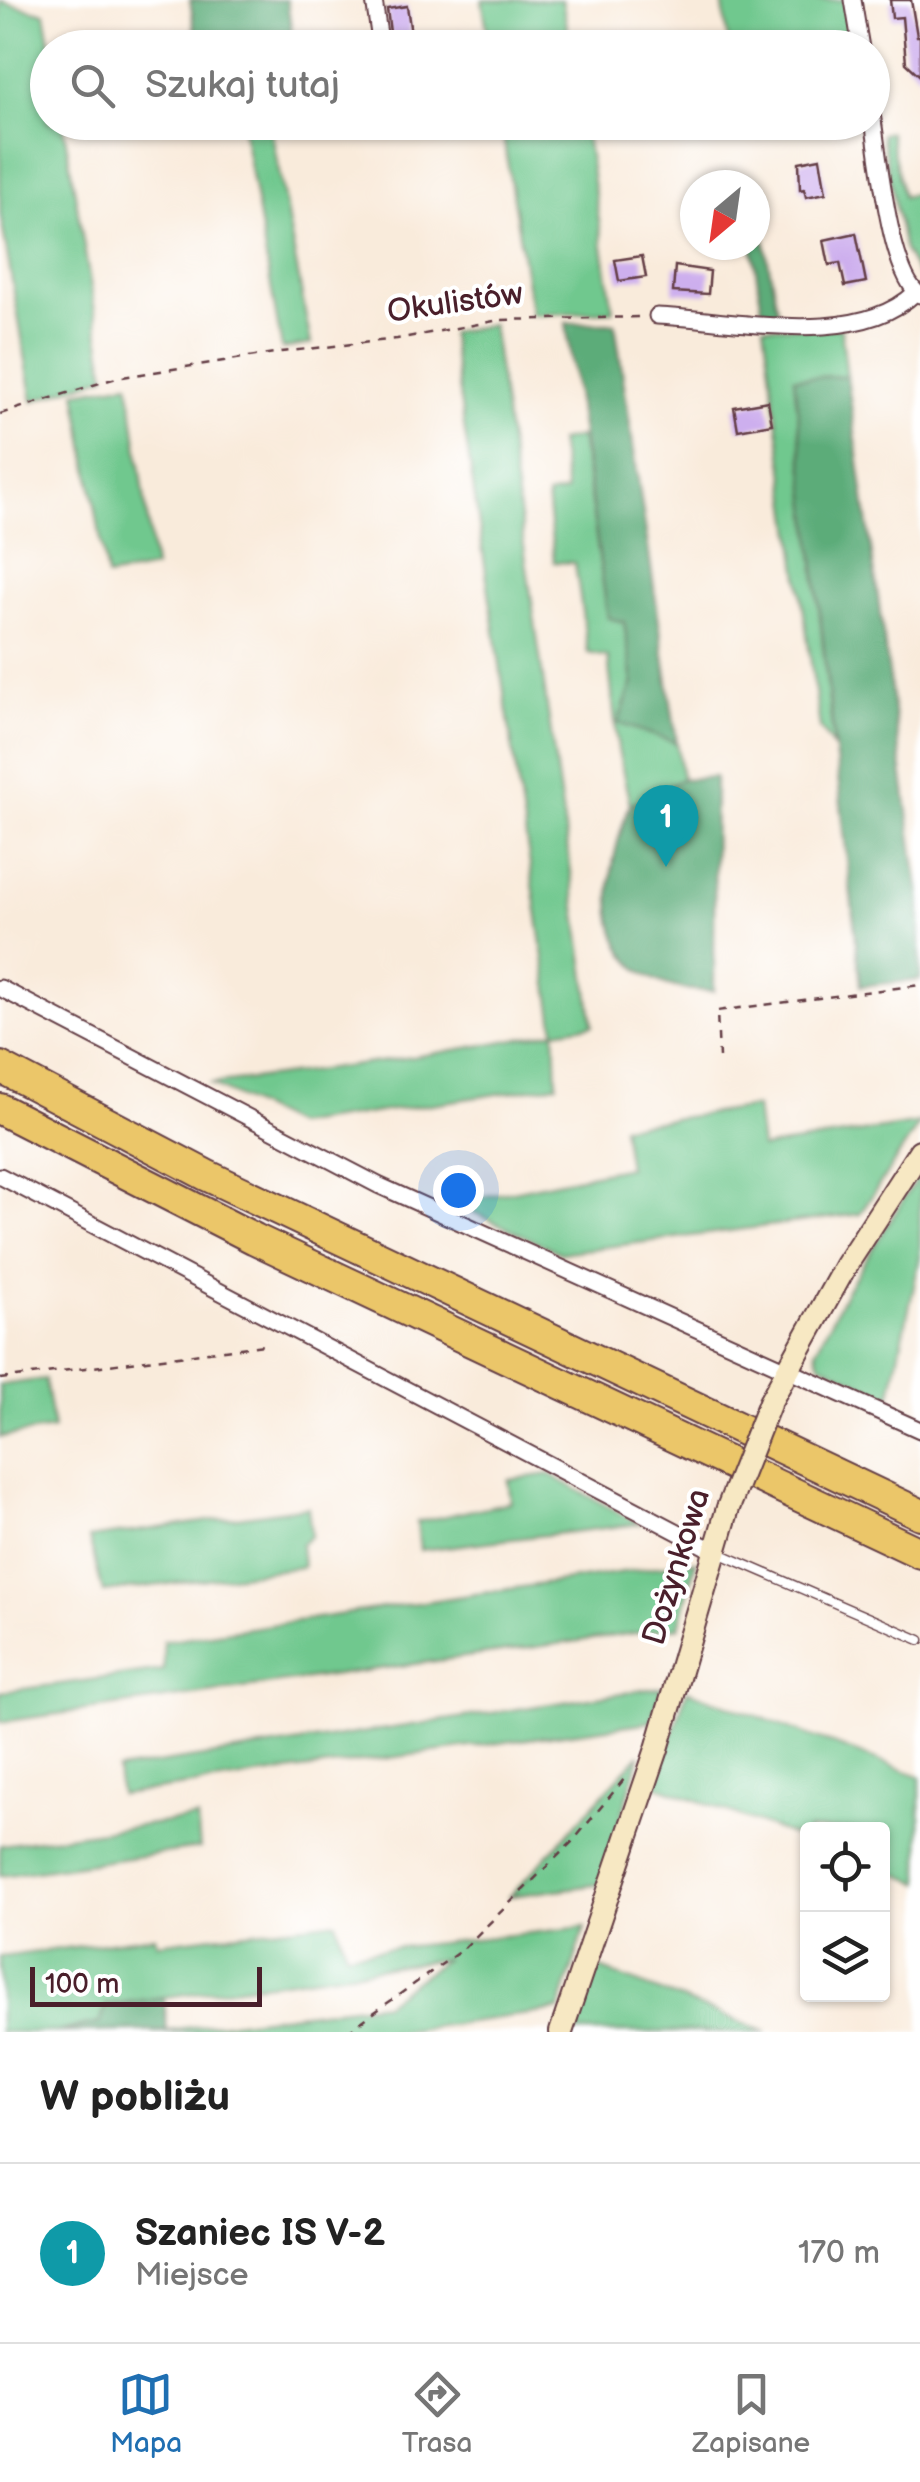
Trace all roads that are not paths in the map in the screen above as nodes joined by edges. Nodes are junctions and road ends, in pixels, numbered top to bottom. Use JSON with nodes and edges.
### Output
{"nodes":[{"id":1,"x":374,"y":0,"type":"edge"},
{"id":2,"x":853,"y":0,"type":"edge"},
{"id":3,"x":378,"y":30,"type":"edge"},
{"id":4,"x":858,"y":30,"type":"edge"},
{"id":5,"x":877,"y":140,"type":"edge"},
{"id":6,"x":918,"y":294,"type":"edge"},
{"id":7,"x":657,"y":316,"type":"road end"},
{"id":8,"x":0,"y":988,"type":"edge"},
{"id":9,"x":0,"y":1067,"type":"edge"},
{"id":10,"x":0,"y":1109,"type":"edge"},
{"id":11,"x":920,"y":1151,"type":"edge"},
{"id":12,"x":0,"y":1176,"type":"edge"},
{"id":13,"x":786,"y":1367,"type":"junction"},
{"id":14,"x":920,"y":1430,"type":"edge"},
{"id":15,"x":920,"y":1514,"type":"edge"},
{"id":16,"x":714,"y":1551,"type":"junction"},
{"id":17,"x":920,"y":1554,"type":"edge"},
{"id":18,"x":920,"y":1640,"type":"edge"},
{"id":19,"x":561,"y":2032,"type":"edge"}],
"edges":[{"from":1,"to":3,"type":"street"},
{"from":2,"to":4,"type":"street"},
{"from":5,"to":6,"type":"street"},
{"from":6,"to":7,"type":"street"},
{"from":8,"to":13,"type":"street"},
{"from":9,"to":15,"type":"highway"},
{"from":10,"to":17,"type":"highway"},
{"from":11,"to":13,"type":"street","name":"Dożynkowa"},
{"from":12,"to":16,"type":"street"},
{"from":13,"to":14,"type":"street"},
{"from":13,"to":16,"type":"street","name":"Dożynkowa","bridge":true},
{"from":16,"to":18,"type":"lane"},
{"from":16,"to":19,"type":"street","name":"Dożynkowa"}]}
